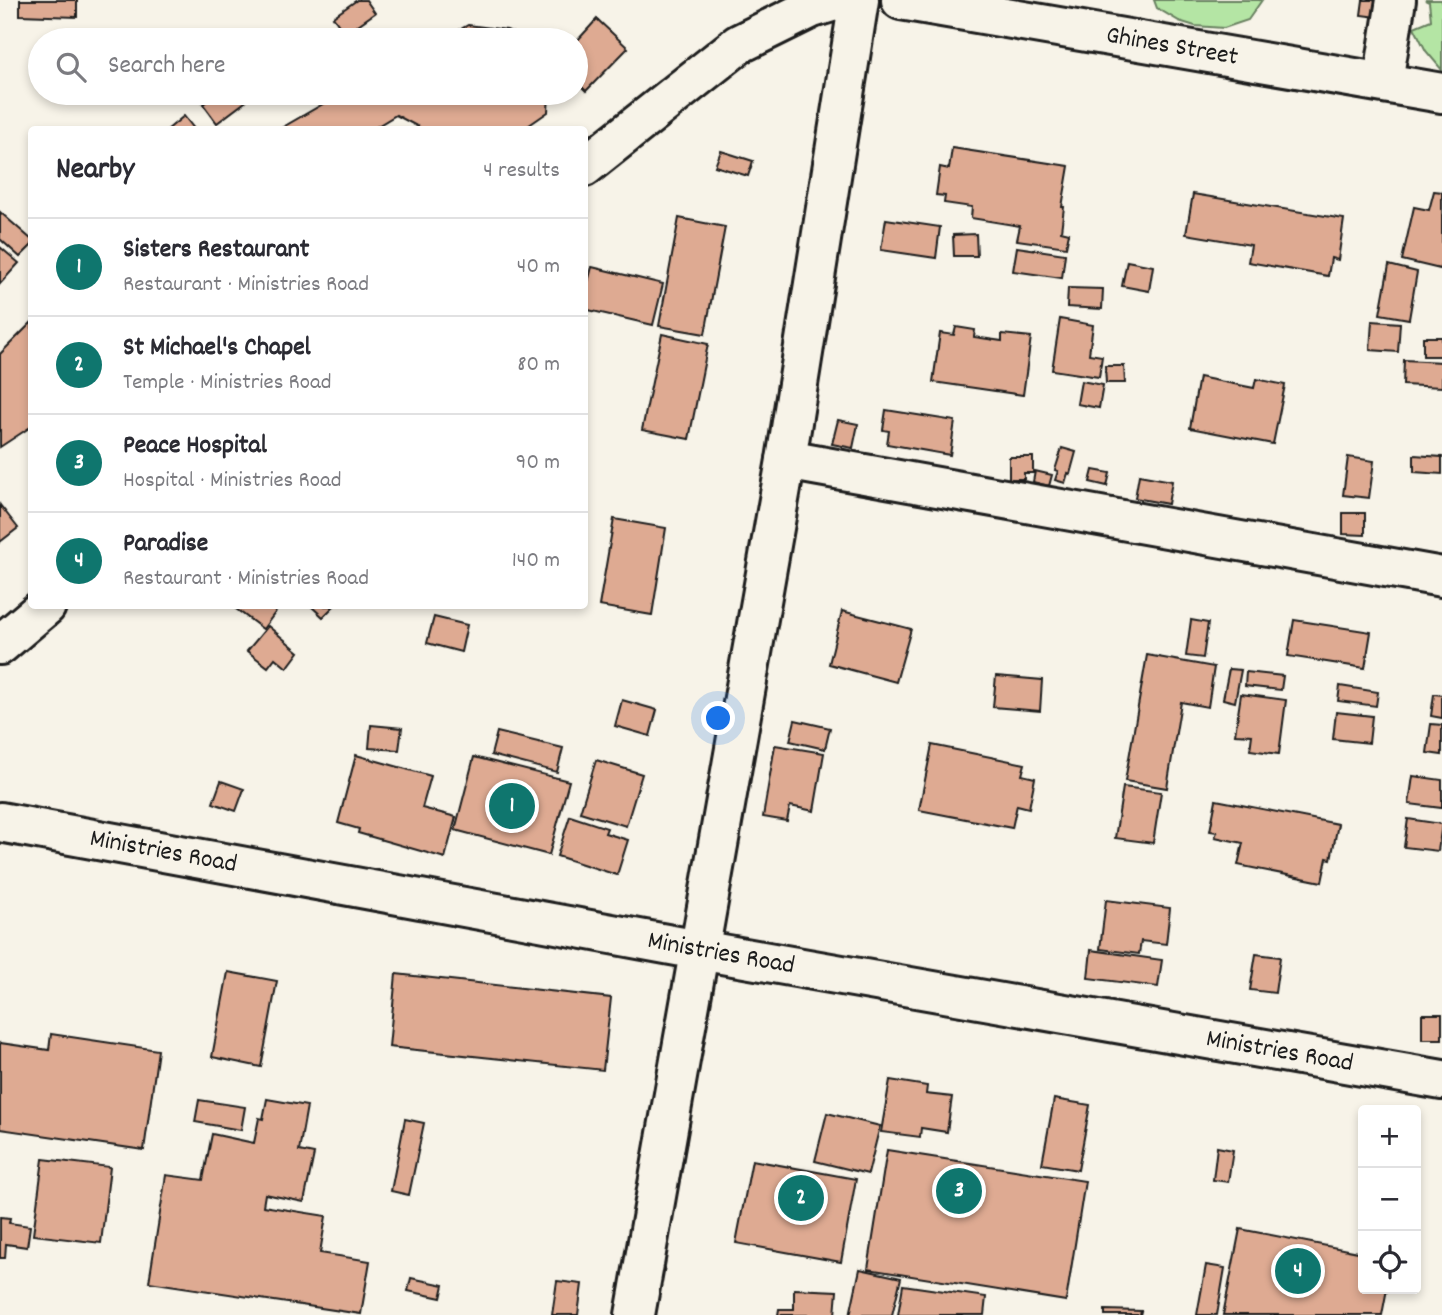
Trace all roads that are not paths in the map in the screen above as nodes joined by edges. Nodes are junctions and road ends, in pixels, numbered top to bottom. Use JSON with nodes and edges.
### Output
{"nodes":[{"id":1,"x":838,"y":0,"type":"edge"},
{"id":2,"x":859,"y":0,"type":"edge"},
{"id":3,"x":901,"y":0,"type":"edge"},
{"id":4,"x":1396,"y":0,"type":"edge"},
{"id":5,"x":1383,"y":82,"type":"junction"},
{"id":6,"x":1442,"y":93,"type":"edge"},
{"id":7,"x":588,"y":164,"type":"edge"},
{"id":8,"x":786,"y":460,"type":"junction"},
{"id":9,"x":1442,"y":577,"type":"edge"},
{"id":10,"x":43,"y":609,"type":"edge"},
{"id":11,"x":0,"y":645,"type":"edge"},
{"id":12,"x":0,"y":822,"type":"edge"},
{"id":13,"x":699,"y":950,"type":"junction"},
{"id":14,"x":1442,"y":1080,"type":"edge"},
{"id":15,"x":635,"y":1315,"type":"edge"}],
"edges":[{"from":1,"to":7,"type":"street"},
{"from":2,"to":8,"type":"street"},
{"from":3,"to":5,"type":"street","name":"Ghines Street"},
{"from":4,"to":5,"type":"street"},
{"from":5,"to":6,"type":"street","name":"Ghines Street"},
{"from":8,"to":9,"type":"street"},
{"from":8,"to":13,"type":"street"},
{"from":10,"to":11,"type":"street"},
{"from":12,"to":13,"type":"street","name":"Ministries Road"},
{"from":13,"to":14,"type":"street","name":"Ministries Road"},
{"from":13,"to":15,"type":"street"}]}
